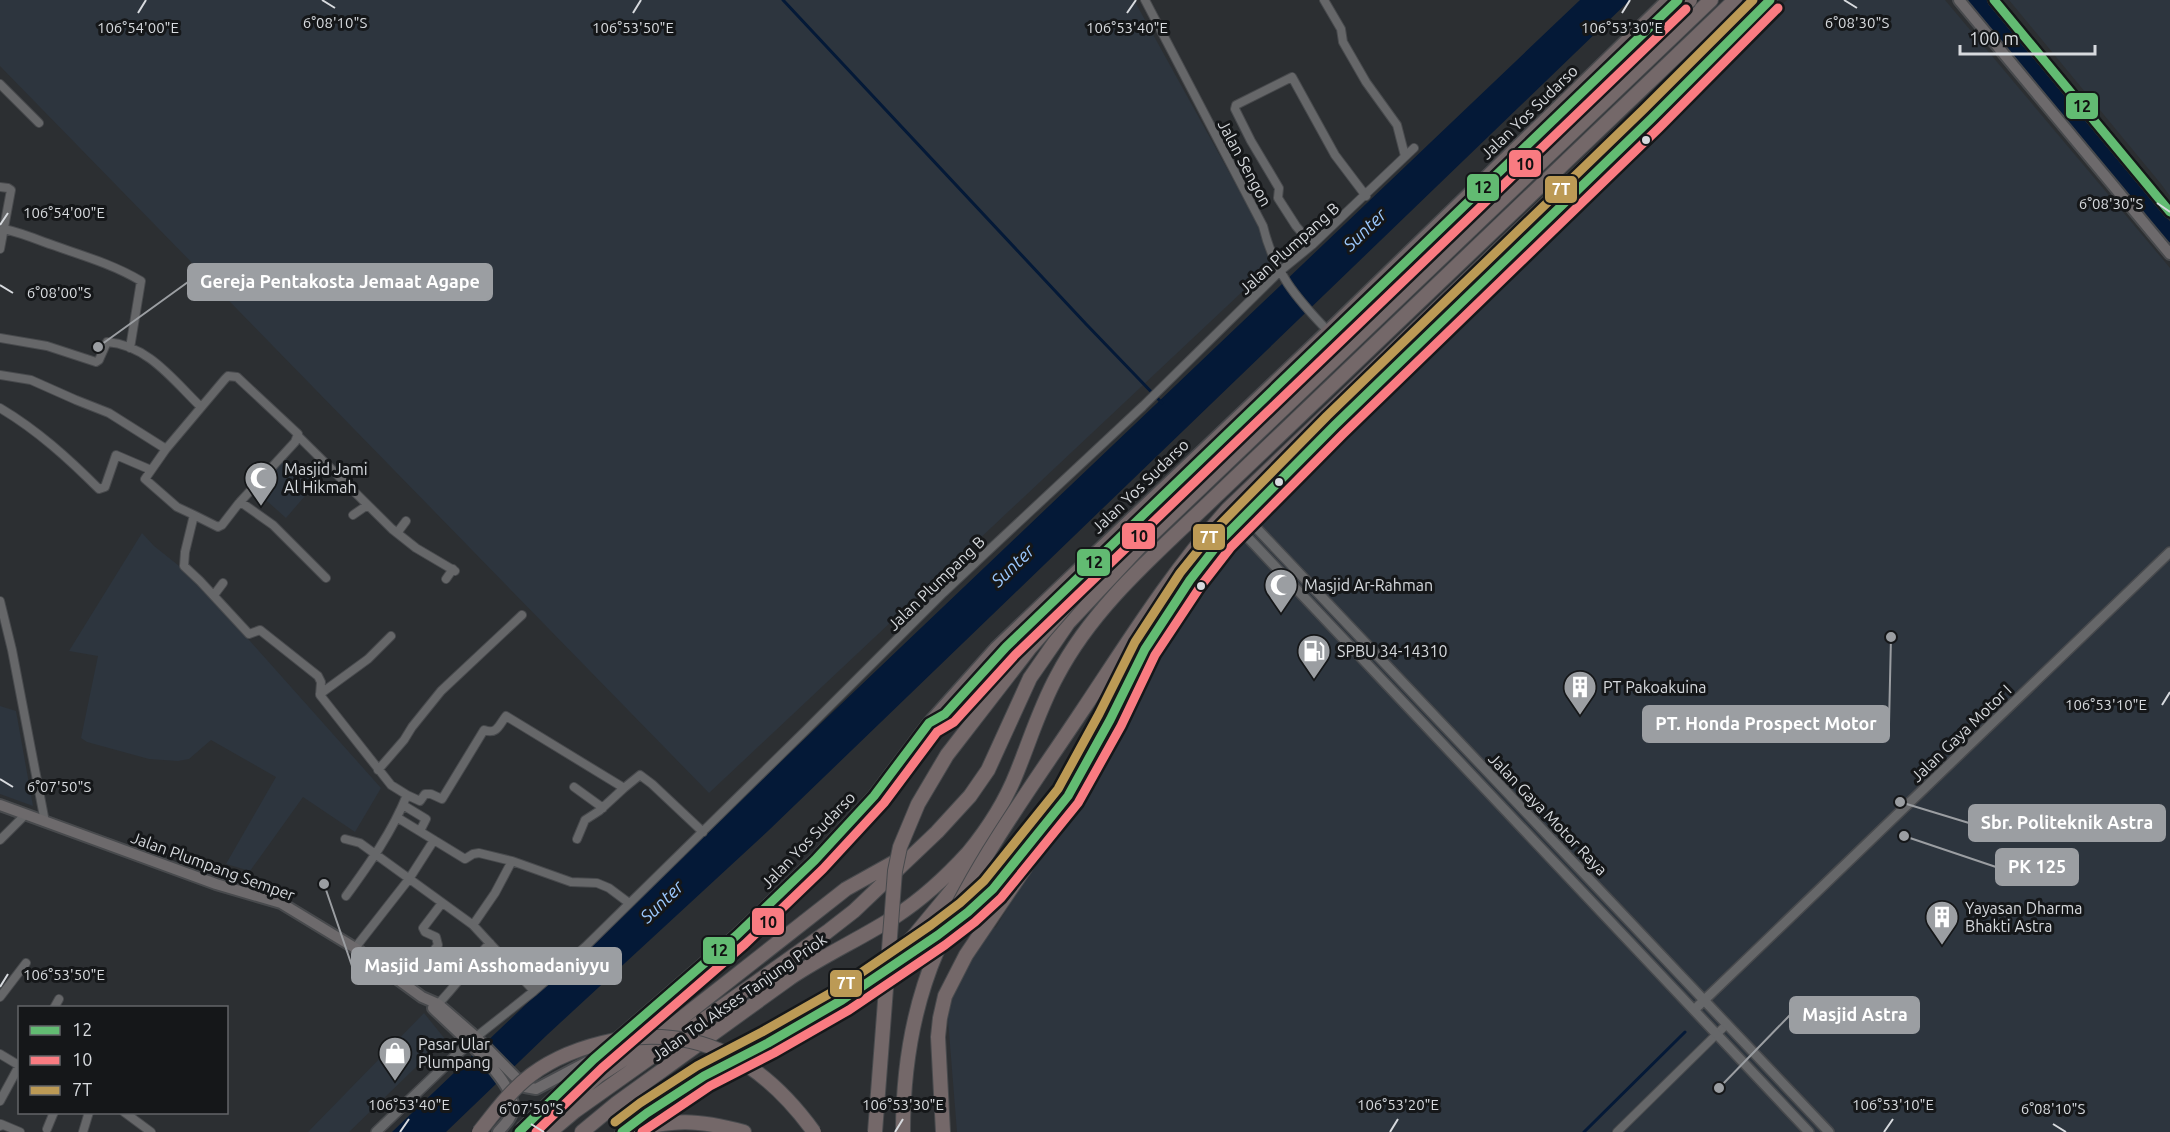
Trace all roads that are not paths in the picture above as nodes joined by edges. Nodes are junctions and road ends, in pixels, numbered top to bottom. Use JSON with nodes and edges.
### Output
{"nodes":[{"id":1,"x":1145,"y":0,"type":"edge"},
{"id":2,"x":1324,"y":0,"type":"edge"},
{"id":3,"x":1668,"y":0,"type":"edge"},
{"id":4,"x":1690,"y":0,"type":"edge"},
{"id":5,"x":1711,"y":0,"type":"edge"},
{"id":6,"x":1735,"y":0,"type":"edge"},
{"id":7,"x":1959,"y":0,"type":"edge"},
{"id":8,"x":1994,"y":0,"type":"edge"},
{"id":9,"x":1766,"y":1,"type":"edge"},
{"id":10,"x":0,"y":84,"type":"edge"},
{"id":11,"x":39,"y":123,"type":"dead end"},
{"id":12,"x":1414,"y":148,"type":"dead end"},
{"id":13,"x":1405,"y":156,"type":"junction"},
{"id":14,"x":0,"y":187,"type":"edge"},
{"id":15,"x":1366,"y":196,"type":"junction"},
{"id":16,"x":2170,"y":212,"type":"edge"},
{"id":17,"x":4,"y":229,"type":"junction"},
{"id":18,"x":1312,"y":245,"type":"junction"},
{"id":19,"x":0,"y":249,"type":"edge"},
{"id":20,"x":2170,"y":254,"type":"edge"},
{"id":21,"x":1280,"y":272,"type":"junction"},
{"id":22,"x":1328,"y":331,"type":"junction"},
{"id":23,"x":0,"y":338,"type":"edge"},
{"id":24,"x":130,"y":348,"type":"junction"},
{"id":25,"x":0,"y":375,"type":"edge"},
{"id":26,"x":200,"y":406,"type":"junction"},
{"id":27,"x":0,"y":408,"type":"edge"},
{"id":28,"x":298,"y":436,"type":"junction"},
{"id":29,"x":166,"y":449,"type":"junction"},
{"id":30,"x":151,"y":470,"type":"junction"},
{"id":31,"x":240,"y":503,"type":"junction"},
{"id":32,"x":366,"y":506,"type":"junction"},
{"id":33,"x":194,"y":515,"type":"junction"},
{"id":34,"x":353,"y":515,"type":"dead end"},
{"id":35,"x":406,"y":521,"type":"dead end"},
{"id":36,"x":1240,"y":521,"type":"junction"},
{"id":37,"x":397,"y":533,"type":"junction"},
{"id":38,"x":2170,"y":552,"type":"edge"},
{"id":39,"x":326,"y":578,"type":"dead end"},
{"id":40,"x":446,"y":579,"type":"dead end"},
{"id":41,"x":1303,"y":579,"type":"junction"},
{"id":42,"x":223,"y":583,"type":"dead end"},
{"id":43,"x":1294,"y":588,"type":"junction"},
{"id":44,"x":214,"y":595,"type":"junction"},
{"id":45,"x":0,"y":601,"type":"edge"},
{"id":46,"x":522,"y":615,"type":"dead end"},
{"id":47,"x":390,"y":636,"type":"dead end"},
{"id":48,"x":320,"y":694,"type":"junction"},
{"id":49,"x":378,"y":770,"type":"junction"},
{"id":50,"x":574,"y":788,"type":"dead end"},
{"id":51,"x":624,"y":788,"type":"junction"},
{"id":52,"x":1507,"y":792,"type":"junction"},
{"id":53,"x":407,"y":795,"type":"junction"},
{"id":54,"x":1068,"y":795,"type":"junction"},
{"id":55,"x":1497,"y":801,"type":"junction"},
{"id":56,"x":0,"y":805,"type":"edge"},
{"id":57,"x":403,"y":805,"type":"junction"},
{"id":58,"x":603,"y":808,"type":"junction"},
{"id":59,"x":25,"y":815,"type":"junction"},
{"id":60,"x":995,"y":815,"type":"junction"},
{"id":61,"x":398,"y":818,"type":"junction"},
{"id":62,"x":45,"y":822,"type":"junction"},
{"id":63,"x":420,"y":831,"type":"junction"},
{"id":64,"x":703,"y":832,"type":"junction"},
{"id":65,"x":345,"y":839,"type":"dead end"},
{"id":66,"x":577,"y":839,"type":"dead end"},
{"id":67,"x":0,"y":840,"type":"edge"},
{"id":68,"x":434,"y":840,"type":"junction"},
{"id":69,"x":916,"y":851,"type":"junction"},
{"id":70,"x":376,"y":854,"type":"junction"},
{"id":71,"x":512,"y":861,"type":"junction"},
{"id":72,"x":409,"y":879,"type":"junction"},
{"id":73,"x":346,"y":896,"type":"dead end"},
{"id":74,"x":442,"y":903,"type":"junction"},
{"id":75,"x":629,"y":903,"type":"junction"},
{"id":76,"x":472,"y":926,"type":"junction"},
{"id":77,"x":490,"y":943,"type":"junction"},
{"id":78,"x":355,"y":948,"type":"junction"},
{"id":79,"x":26,"y":963,"type":"dead end"},
{"id":80,"x":407,"y":986,"type":"junction"},
{"id":81,"x":534,"y":991,"type":"junction"},
{"id":82,"x":0,"y":997,"type":"edge"},
{"id":83,"x":59,"y":999,"type":"dead end"},
{"id":84,"x":842,"y":1000,"type":"junction"},
{"id":85,"x":1704,"y":1001,"type":"junction"},
{"id":86,"x":435,"y":1003,"type":"junction"},
{"id":87,"x":55,"y":1006,"type":"edge"},
{"id":88,"x":1694,"y":1010,"type":"junction"},
{"id":89,"x":1727,"y":1024,"type":"junction"},
{"id":90,"x":1717,"y":1034,"type":"junction"},
{"id":91,"x":474,"y":1042,"type":"junction"},
{"id":92,"x":0,"y":1054,"type":"edge"},
{"id":93,"x":594,"y":1059,"type":"junction"},
{"id":94,"x":18,"y":1065,"type":"edge"},
{"id":95,"x":18,"y":1068,"type":"edge"},
{"id":96,"x":0,"y":1101,"type":"edge"},
{"id":97,"x":1802,"y":1104,"type":"junction"},
{"id":98,"x":54,"y":1114,"type":"edge"},
{"id":99,"x":89,"y":1114,"type":"edge"},
{"id":100,"x":125,"y":1114,"type":"edge"},
{"id":101,"x":1792,"y":1114,"type":"junction"},
{"id":102,"x":0,"y":1124,"type":"edge"},
{"id":103,"x":47,"y":1129,"type":"dead end"},
{"id":104,"x":521,"y":1130,"type":"edge"},
{"id":105,"x":20,"y":1132,"type":"edge"},
{"id":106,"x":83,"y":1132,"type":"edge"},
{"id":107,"x":151,"y":1132,"type":"edge"},
{"id":108,"x":376,"y":1132,"type":"edge"},
{"id":109,"x":479,"y":1132,"type":"edge"},
{"id":110,"x":498,"y":1132,"type":"edge"},
{"id":111,"x":550,"y":1132,"type":"edge"},
{"id":112,"x":582,"y":1132,"type":"edge"},
{"id":113,"x":624,"y":1132,"type":"edge"},
{"id":114,"x":744,"y":1132,"type":"edge"},
{"id":115,"x":814,"y":1132,"type":"edge"},
{"id":116,"x":875,"y":1132,"type":"edge"},
{"id":117,"x":903,"y":1132,"type":"edge"},
{"id":118,"x":943,"y":1132,"type":"edge"},
{"id":119,"x":1617,"y":1132,"type":"edge"},
{"id":120,"x":1809,"y":1132,"type":"edge"},
{"id":121,"x":1829,"y":1132,"type":"edge"}],
"edges":[{"from":1,"to":21,"type":"street","name":"Jalan Sengon"},
{"from":2,"to":13,"type":"street"},
{"from":3,"to":22,"type":"highway","name":"Jalan Yos Sudarso"},
{"from":4,"to":116,"type":"highway","bridge":true},
{"from":5,"to":69,"type":"highway","name":"Jalan Tol Akses Tanjung Priok"},
{"from":6,"to":60,"type":"highway","name":"Jalan Tol Akses Tanjung Priok"},
{"from":7,"to":20,"type":"main road"},
{"from":8,"to":16,"type":"main road"},
{"from":9,"to":36,"type":"highway"},
{"from":9,"to":117,"type":"highway","bridge":true},
{"from":10,"to":11,"type":"street"},
{"from":12,"to":13,"type":"street","name":"Jalan Plumpang B"},
{"from":13,"to":15,"type":"street","name":"Jalan Plumpang B"},
{"from":14,"to":17,"type":"street"},
{"from":15,"to":18,"type":"street","name":"Jalan Plumpang B"},
{"from":15,"to":18,"type":"street"},
{"from":17,"to":19,"type":"street"},
{"from":17,"to":24,"type":"street"},
{"from":18,"to":21,"type":"street","name":"Jalan Plumpang B"},
{"from":21,"to":22,"type":"street","name":"Jalan Sengon"},
{"from":21,"to":64,"type":"street","name":"Jalan Plumpang B"},
{"from":22,"to":93,"type":"highway","name":"Jalan Yos Sudarso"},
{"from":23,"to":24,"type":"street"},
{"from":24,"to":26,"type":"street"},
{"from":25,"to":29,"type":"street"},
{"from":26,"to":28,"type":"street"},
{"from":26,"to":29,"type":"street"},
{"from":27,"to":30,"type":"street"},
{"from":28,"to":31,"type":"street"},
{"from":28,"to":32,"type":"street"},
{"from":29,"to":30,"type":"street"},
{"from":30,"to":33,"type":"street"},
{"from":31,"to":33,"type":"street"},
{"from":31,"to":39,"type":"street"},
{"from":32,"to":34,"type":"street"},
{"from":32,"to":37,"type":"street"},
{"from":33,"to":44,"type":"street"},
{"from":35,"to":37,"type":"street"},
{"from":36,"to":41,"type":"street","name":"Jalan Gaya Motor Raya"},
{"from":36,"to":43,"type":"street","name":"Jalan Gaya Motor Raya"},
{"from":36,"to":54,"type":"highway"},
{"from":37,"to":40,"type":"street"},
{"from":38,"to":85,"type":"street","name":"Jalan Gaya Motor I"},
{"from":41,"to":43,"type":"street"},
{"from":41,"to":52,"type":"street","name":"Jalan Gaya Motor Raya"},
{"from":42,"to":44,"type":"street"},
{"from":43,"to":55,"type":"street","name":"Jalan Gaya Motor Raya"},
{"from":44,"to":48,"type":"street"},
{"from":45,"to":62,"type":"street"},
{"from":46,"to":49,"type":"street"},
{"from":47,"to":48,"type":"street"},
{"from":48,"to":49,"type":"street"},
{"from":49,"to":53,"type":"street"},
{"from":50,"to":58,"type":"street"},
{"from":51,"to":53,"type":"street"},
{"from":51,"to":58,"type":"street"},
{"from":51,"to":64,"type":"street"},
{"from":52,"to":55,"type":"street"},
{"from":52,"to":85,"type":"street","name":"Jalan Gaya Motor Raya"},
{"from":53,"to":57,"type":"street"},
{"from":54,"to":84,"type":"highway"},
{"from":54,"to":118,"type":"highway"},
{"from":55,"to":88,"type":"street","name":"Jalan Gaya Motor Raya"},
{"from":56,"to":59,"type":"main road","name":"Jalan Plumpang Semper"},
{"from":57,"to":61,"type":"street"},
{"from":57,"to":63,"type":"street"},
{"from":58,"to":66,"type":"street"},
{"from":59,"to":62,"type":"main road","name":"Jalan Plumpang Semper"},
{"from":59,"to":67,"type":"street"},
{"from":60,"to":84,"type":"highway"},
{"from":60,"to":112,"type":"highway","name":"Jalan Tol Akses Tanjung Priok"},
{"from":61,"to":63,"type":"street"},
{"from":61,"to":70,"type":"street"},
{"from":62,"to":78,"type":"main road","name":"Jalan Plumpang Semper"},
{"from":63,"to":68,"type":"street"},
{"from":64,"to":75,"type":"street","name":"Jalan Plumpang B"},
{"from":65,"to":70,"type":"street"},
{"from":68,"to":71,"type":"street"},
{"from":68,"to":72,"type":"street"},
{"from":69,"to":104,"type":"highway"},
{"from":69,"to":111,"type":"highway","name":"Jalan Tol Akses Tanjung Priok"},
{"from":70,"to":72,"type":"street"},
{"from":70,"to":73,"type":"street"},
{"from":71,"to":75,"type":"street"},
{"from":71,"to":76,"type":"street"},
{"from":72,"to":74,"type":"street"},
{"from":72,"to":78,"type":"street"},
{"from":74,"to":76,"type":"street"},
{"from":74,"to":80,"type":"street"},
{"from":75,"to":81,"type":"street","name":"Jalan Plumpang B"},
{"from":76,"to":77,"type":"street"},
{"from":77,"to":81,"type":"street"},
{"from":77,"to":86,"type":"street"},
{"from":78,"to":80,"type":"main road","name":"Jalan Plumpang Semper"},
{"from":79,"to":82,"type":"street"},
{"from":80,"to":86,"type":"main road","name":"Jalan Plumpang Semper"},
{"from":81,"to":91,"type":"street","name":"Jalan Plumpang B"},
{"from":83,"to":87,"type":"street"},
{"from":84,"to":113,"type":"highway"},
{"from":85,"to":88,"type":"street","name":"Jalan Gaya Motor I"},
{"from":85,"to":89,"type":"street","name":"Jalan Gaya Motor Raya"},
{"from":86,"to":91,"type":"main road","name":"Jalan Plumpang Semper"},
{"from":88,"to":90,"type":"street","name":"Jalan Gaya Motor Raya"},
{"from":89,"to":90,"type":"street"},
{"from":89,"to":97,"type":"street","name":"Jalan Gaya Motor Raya"},
{"from":90,"to":101,"type":"street","name":"Jalan Gaya Motor Raya"},
{"from":90,"to":119,"type":"street"},
{"from":91,"to":93,"type":"main road","name":"Jalan Plumpang Semper"},
{"from":91,"to":108,"type":"street"},
{"from":91,"to":110,"type":"main road","name":"Jalan Plumpang Semper"},
{"from":92,"to":94,"type":"street"},
{"from":93,"to":104,"type":"highway","name":"Jalan Yos Sudarso"},
{"from":95,"to":96,"type":"street"},
{"from":97,"to":101,"type":"street"},
{"from":97,"to":121,"type":"street","name":"Jalan Gaya Motor Raya"},
{"from":98,"to":103,"type":"street"},
{"from":99,"to":106,"type":"street"},
{"from":100,"to":107,"type":"street"},
{"from":101,"to":120,"type":"street","name":"Jalan Gaya Motor Raya"},
{"from":102,"to":105,"type":"street"},
{"from":109,"to":115,"type":"highway","bridge":true},
{"from":113,"to":114,"type":"highway"}]}
